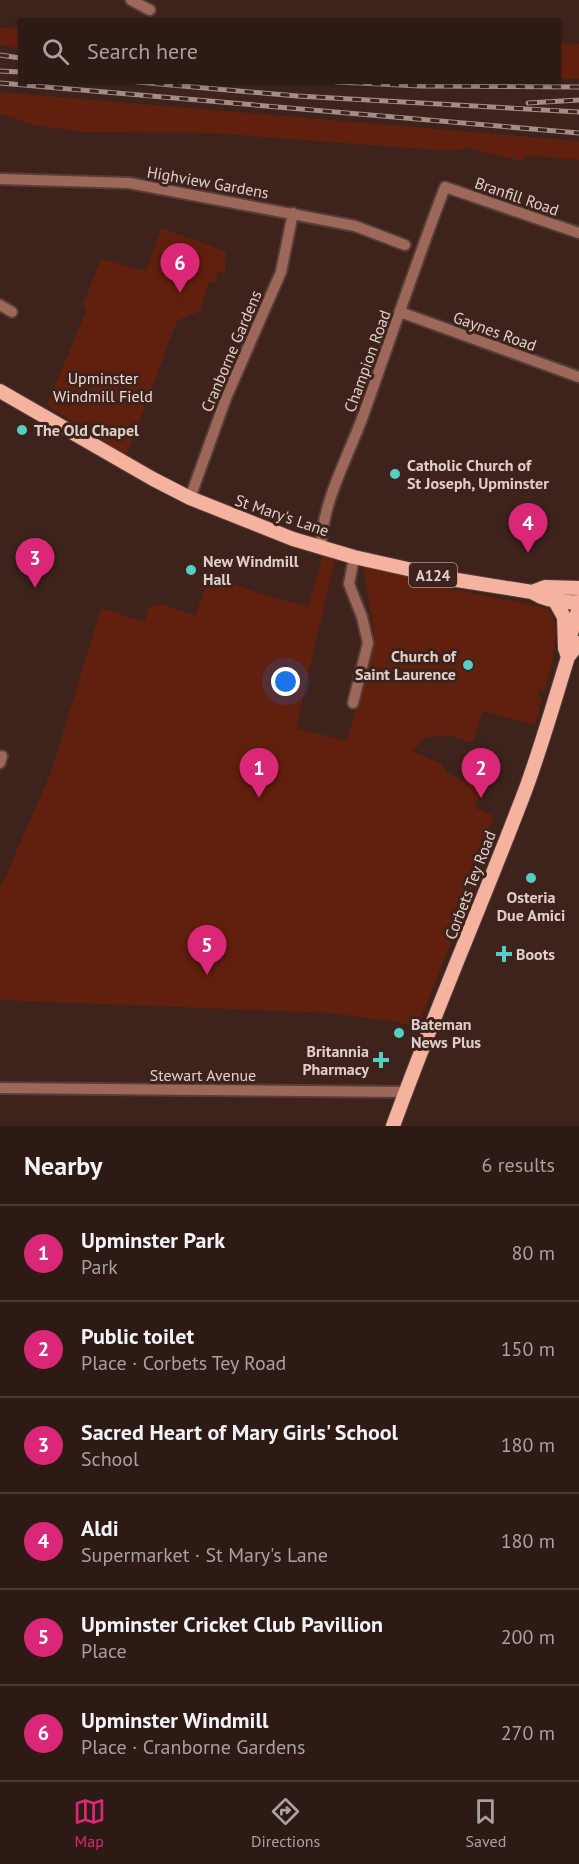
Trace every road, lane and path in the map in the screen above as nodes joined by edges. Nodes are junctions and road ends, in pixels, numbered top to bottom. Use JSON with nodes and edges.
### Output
{"nodes":[{"id":1,"x":131,"y":0,"type":"edge"},
{"id":2,"x":150,"y":10,"type":"dead end"},
{"id":3,"x":0,"y":179,"type":"edge"},
{"id":4,"x":445,"y":187,"type":"joint"},
{"id":5,"x":293,"y":213,"type":"junction"},
{"id":6,"x":579,"y":233,"type":"edge"},
{"id":7,"x":405,"y":245,"type":"dead end"},
{"id":8,"x":0,"y":305,"type":"edge"},
{"id":9,"x":12,"y":312,"type":"dead end"},
{"id":10,"x":400,"y":312,"type":"junction"},
{"id":11,"x":579,"y":377,"type":"edge"},
{"id":12,"x":0,"y":392,"type":"edge"},
{"id":13,"x":190,"y":498,"type":"junction"},
{"id":14,"x":321,"y":547,"type":"junction"},
{"id":15,"x":354,"y":557,"type":"junction"},
{"id":16,"x":579,"y":588,"type":"edge"},
{"id":17,"x":532,"y":592,"type":"junction"},
{"id":18,"x":555,"y":601,"type":"junction"},
{"id":19,"x":579,"y":602,"type":"edge"},
{"id":20,"x":579,"y":607,"type":"edge"},
{"id":21,"x":572,"y":651,"type":"edge"},
{"id":22,"x":353,"y":703,"type":"dead end"},
{"id":23,"x":0,"y":1088,"type":"edge"},
{"id":24,"x":405,"y":1092,"type":"junction"},
{"id":25,"x":393,"y":1126,"type":"edge"}],
"edges":[{"from":1,"to":2,"type":"street"},
{"from":3,"to":5,"type":"street","name":"Highview Gardens"},
{"from":4,"to":6,"type":"street","name":"Branfill Road"},
{"from":4,"to":10,"type":"street","name":"Champion Road"},
{"from":5,"to":7,"type":"street","name":"Highview Gardens"},
{"from":5,"to":13,"type":"street","name":"Cranborne Gardens"},
{"from":8,"to":9,"type":"street"},
{"from":10,"to":11,"type":"street","name":"Gaynes Road"},
{"from":10,"to":14,"type":"street","name":"Champion Road"},
{"from":12,"to":13,"type":"main road","name":"St Mary's Lane","number":"A124"},
{"from":13,"to":14,"type":"main road","name":"St Mary's Lane","number":"A124"},
{"from":14,"to":15,"type":"main road","name":"St Mary's Lane","number":"A124"},
{"from":15,"to":17,"type":"main road","name":"St Mary's Lane","number":"A124"},
{"from":15,"to":22,"type":"street"},
{"from":16,"to":17,"type":"main road","name":"St Mary's Lane","number":"A124"},
{"from":17,"to":18,"type":"main road"},
{"from":18,"to":19,"type":"main road"},
{"from":18,"to":21,"type":"main road"},
{"from":20,"to":21,"type":"main road","name":"Corbets Tey Road"},
{"from":21,"to":24,"type":"main road","name":"Corbets Tey Road"},
{"from":23,"to":24,"type":"street","name":"Stewart Avenue"},
{"from":24,"to":25,"type":"main road","name":"Corbets Tey Road"}]}
